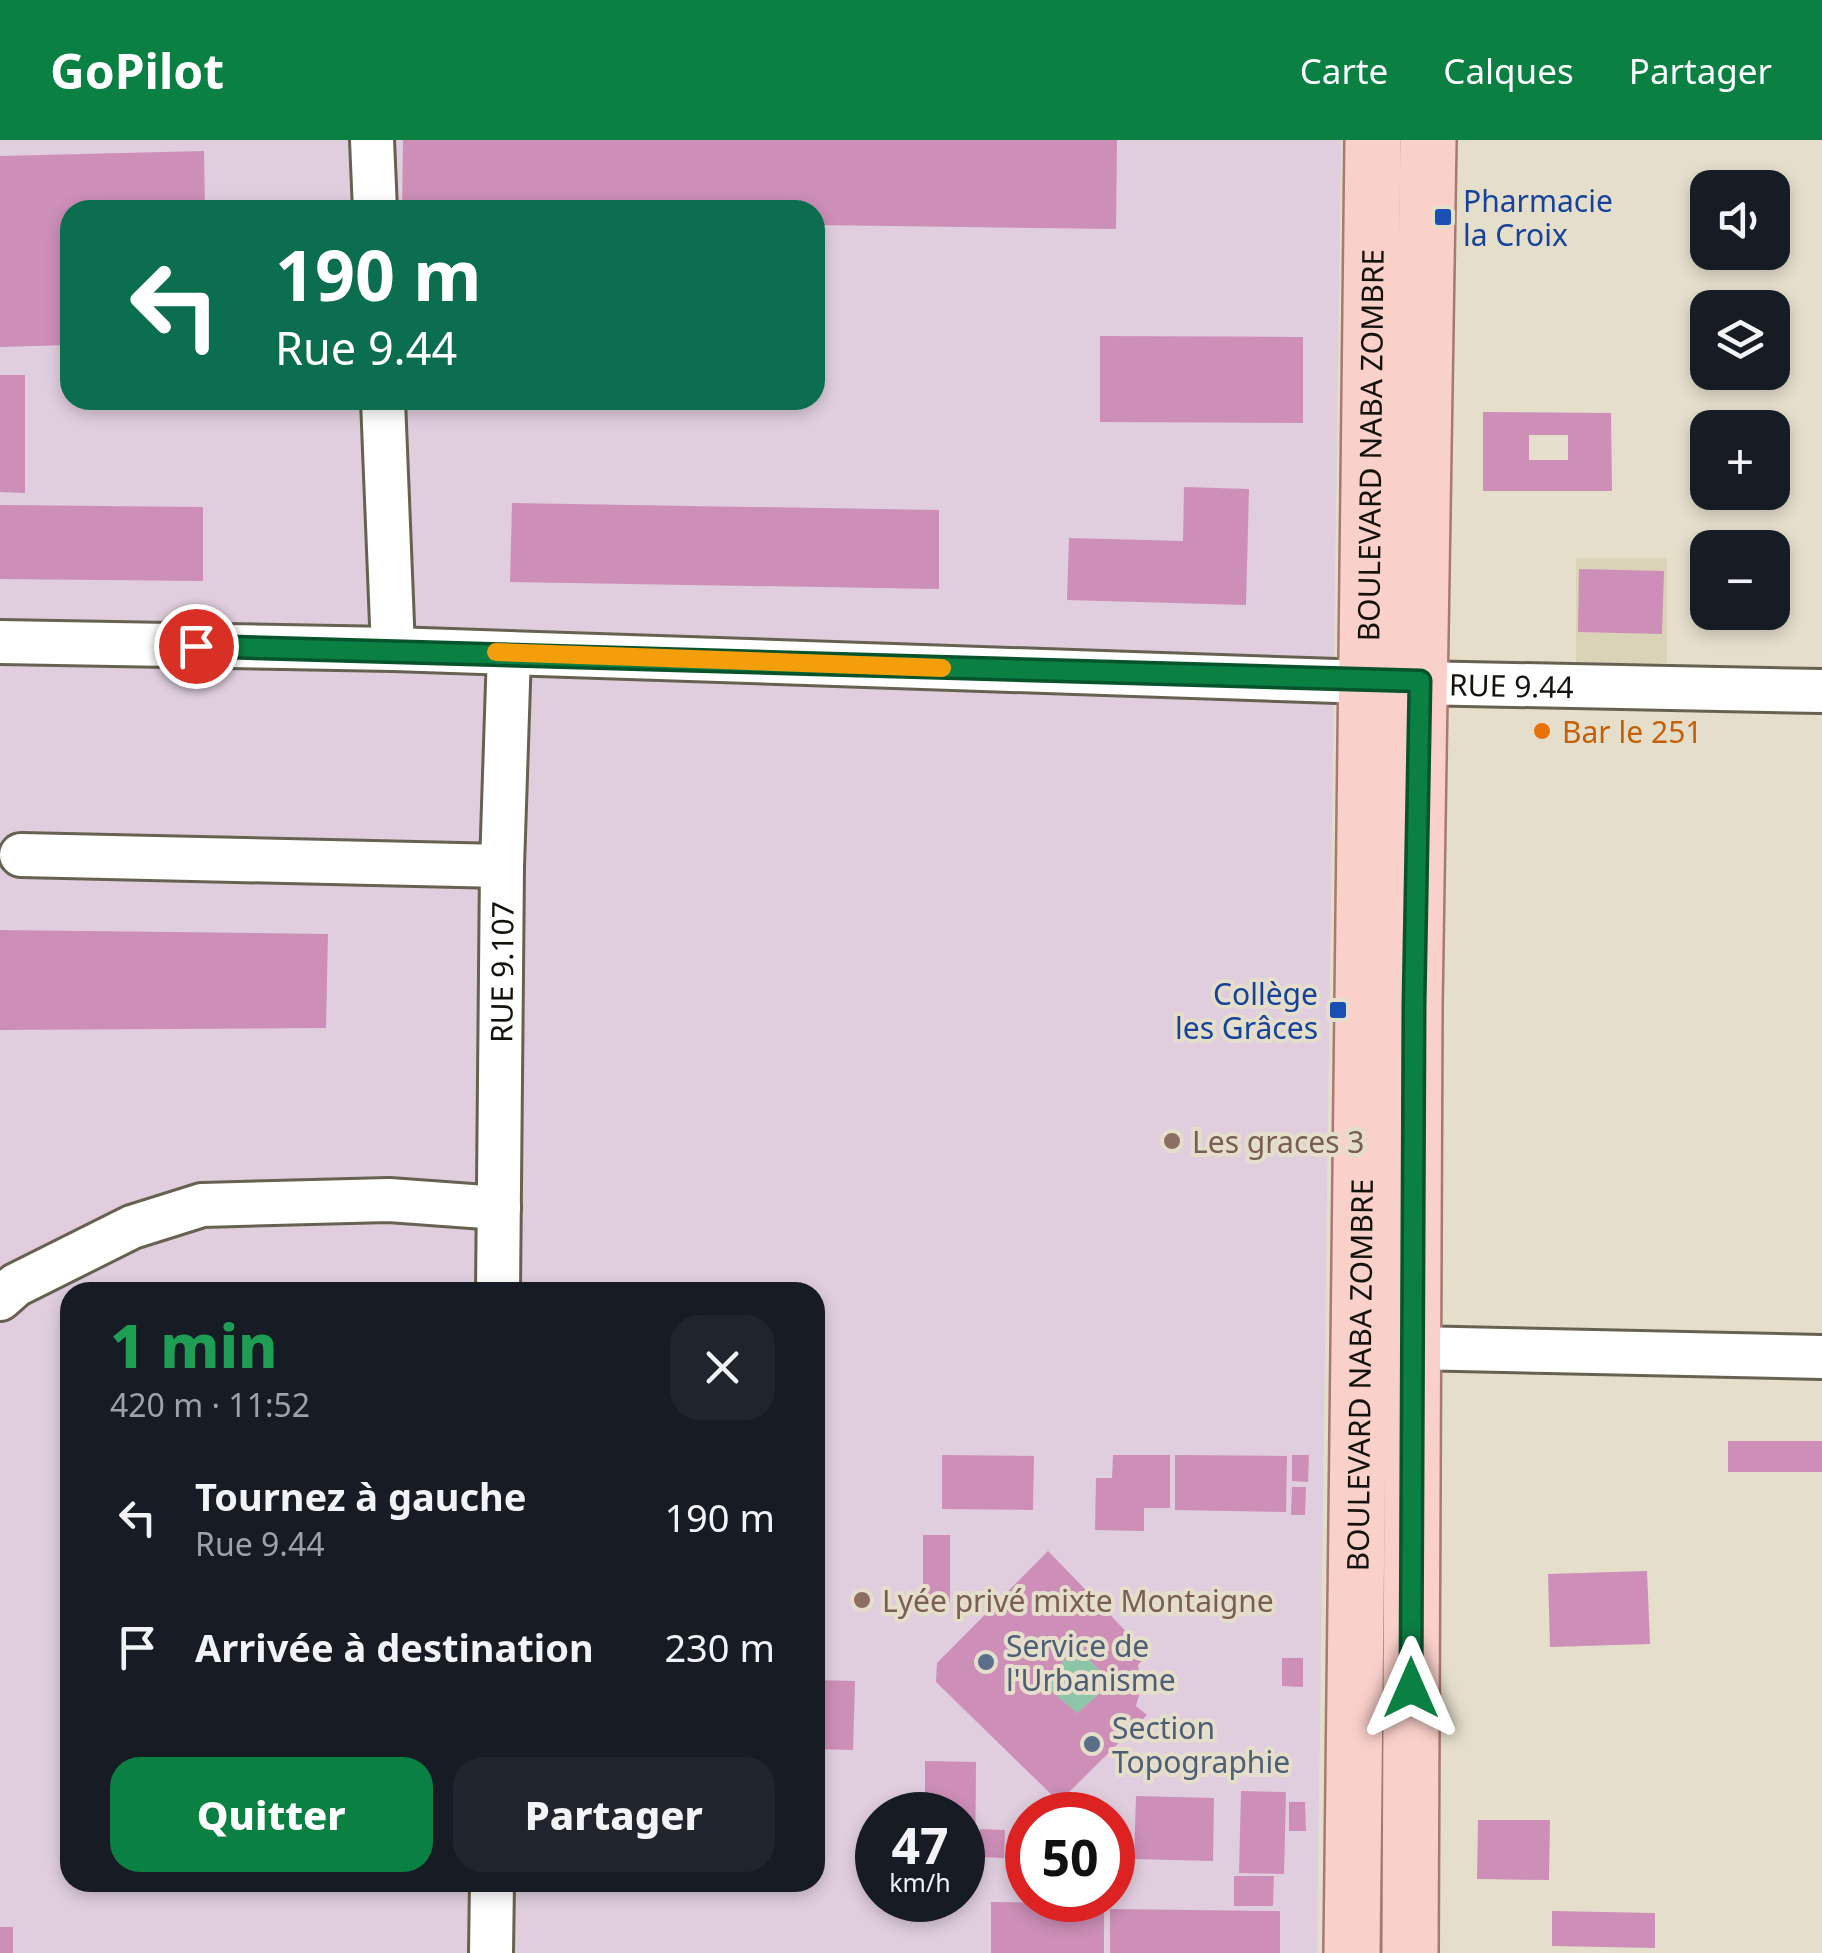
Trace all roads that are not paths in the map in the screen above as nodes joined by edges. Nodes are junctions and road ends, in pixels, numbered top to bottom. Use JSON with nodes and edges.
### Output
{"nodes":[{"id":1,"x":372,"y":140,"type":"edge"},
{"id":2,"x":1373,"y":140,"type":"edge"},
{"id":3,"x":1428,"y":140,"type":"edge"},
{"id":4,"x":375,"y":200,"type":"edge"},
{"id":5,"x":383,"y":410,"type":"edge"},
{"id":6,"x":0,"y":642,"type":"edge"},
{"id":7,"x":393,"y":649,"type":"junction"},
{"id":8,"x":508,"y":653,"type":"junction"},
{"id":9,"x":1420,"y":681,"type":"junction"},
{"id":10,"x":1366,"y":682,"type":"junction"},
{"id":11,"x":1822,"y":691,"type":"edge"},
{"id":12,"x":21,"y":855,"type":"dead end"},
{"id":13,"x":502,"y":866,"type":"junction"},
{"id":14,"x":499,"y":1208,"type":"junction"},
{"id":15,"x":498,"y":1282,"type":"edge"},
{"id":16,"x":0,"y":1300,"type":"edge"},
{"id":17,"x":1412,"y":1348,"type":"junction"},
{"id":18,"x":1822,"y":1357,"type":"edge"},
{"id":19,"x":492,"y":1892,"type":"edge"},
{"id":20,"x":491,"y":1953,"type":"edge"},
{"id":21,"x":1352,"y":1953,"type":"edge"},
{"id":22,"x":1410,"y":1953,"type":"edge"}],
"edges":[{"from":1,"to":4,"type":"street"},
{"from":2,"to":10,"type":"main road","name":"BOULEVARD NABA ZOMBRE"},
{"from":3,"to":9,"type":"main road","name":"BOULEVARD NABA ZOMBRE"},
{"from":5,"to":7,"type":"street"},
{"from":6,"to":7,"type":"street","name":"RUE 9.44"},
{"from":7,"to":8,"type":"street","name":"RUE 9.44"},
{"from":8,"to":10,"type":"street","name":"RUE 9.44"},
{"from":8,"to":13,"type":"street","name":"RUE 9.107"},
{"from":9,"to":10,"type":"street","name":"RUE 9.44"},
{"from":9,"to":11,"type":"street","name":"RUE 9.44"},
{"from":9,"to":17,"type":"main road","name":"BOULEVARD NABA ZOMBRE"},
{"from":10,"to":21,"type":"main road","name":"BOULEVARD NABA ZOMBRE"},
{"from":12,"to":13,"type":"street"},
{"from":13,"to":14,"type":"street","name":"RUE 9.107"},
{"from":14,"to":15,"type":"street","name":"RUE 9.107"},
{"from":14,"to":16,"type":"street"},
{"from":17,"to":18,"type":"street"},
{"from":17,"to":22,"type":"main road","name":"BOULEVARD NABA ZOMBRE"},
{"from":19,"to":20,"type":"street"}]}
